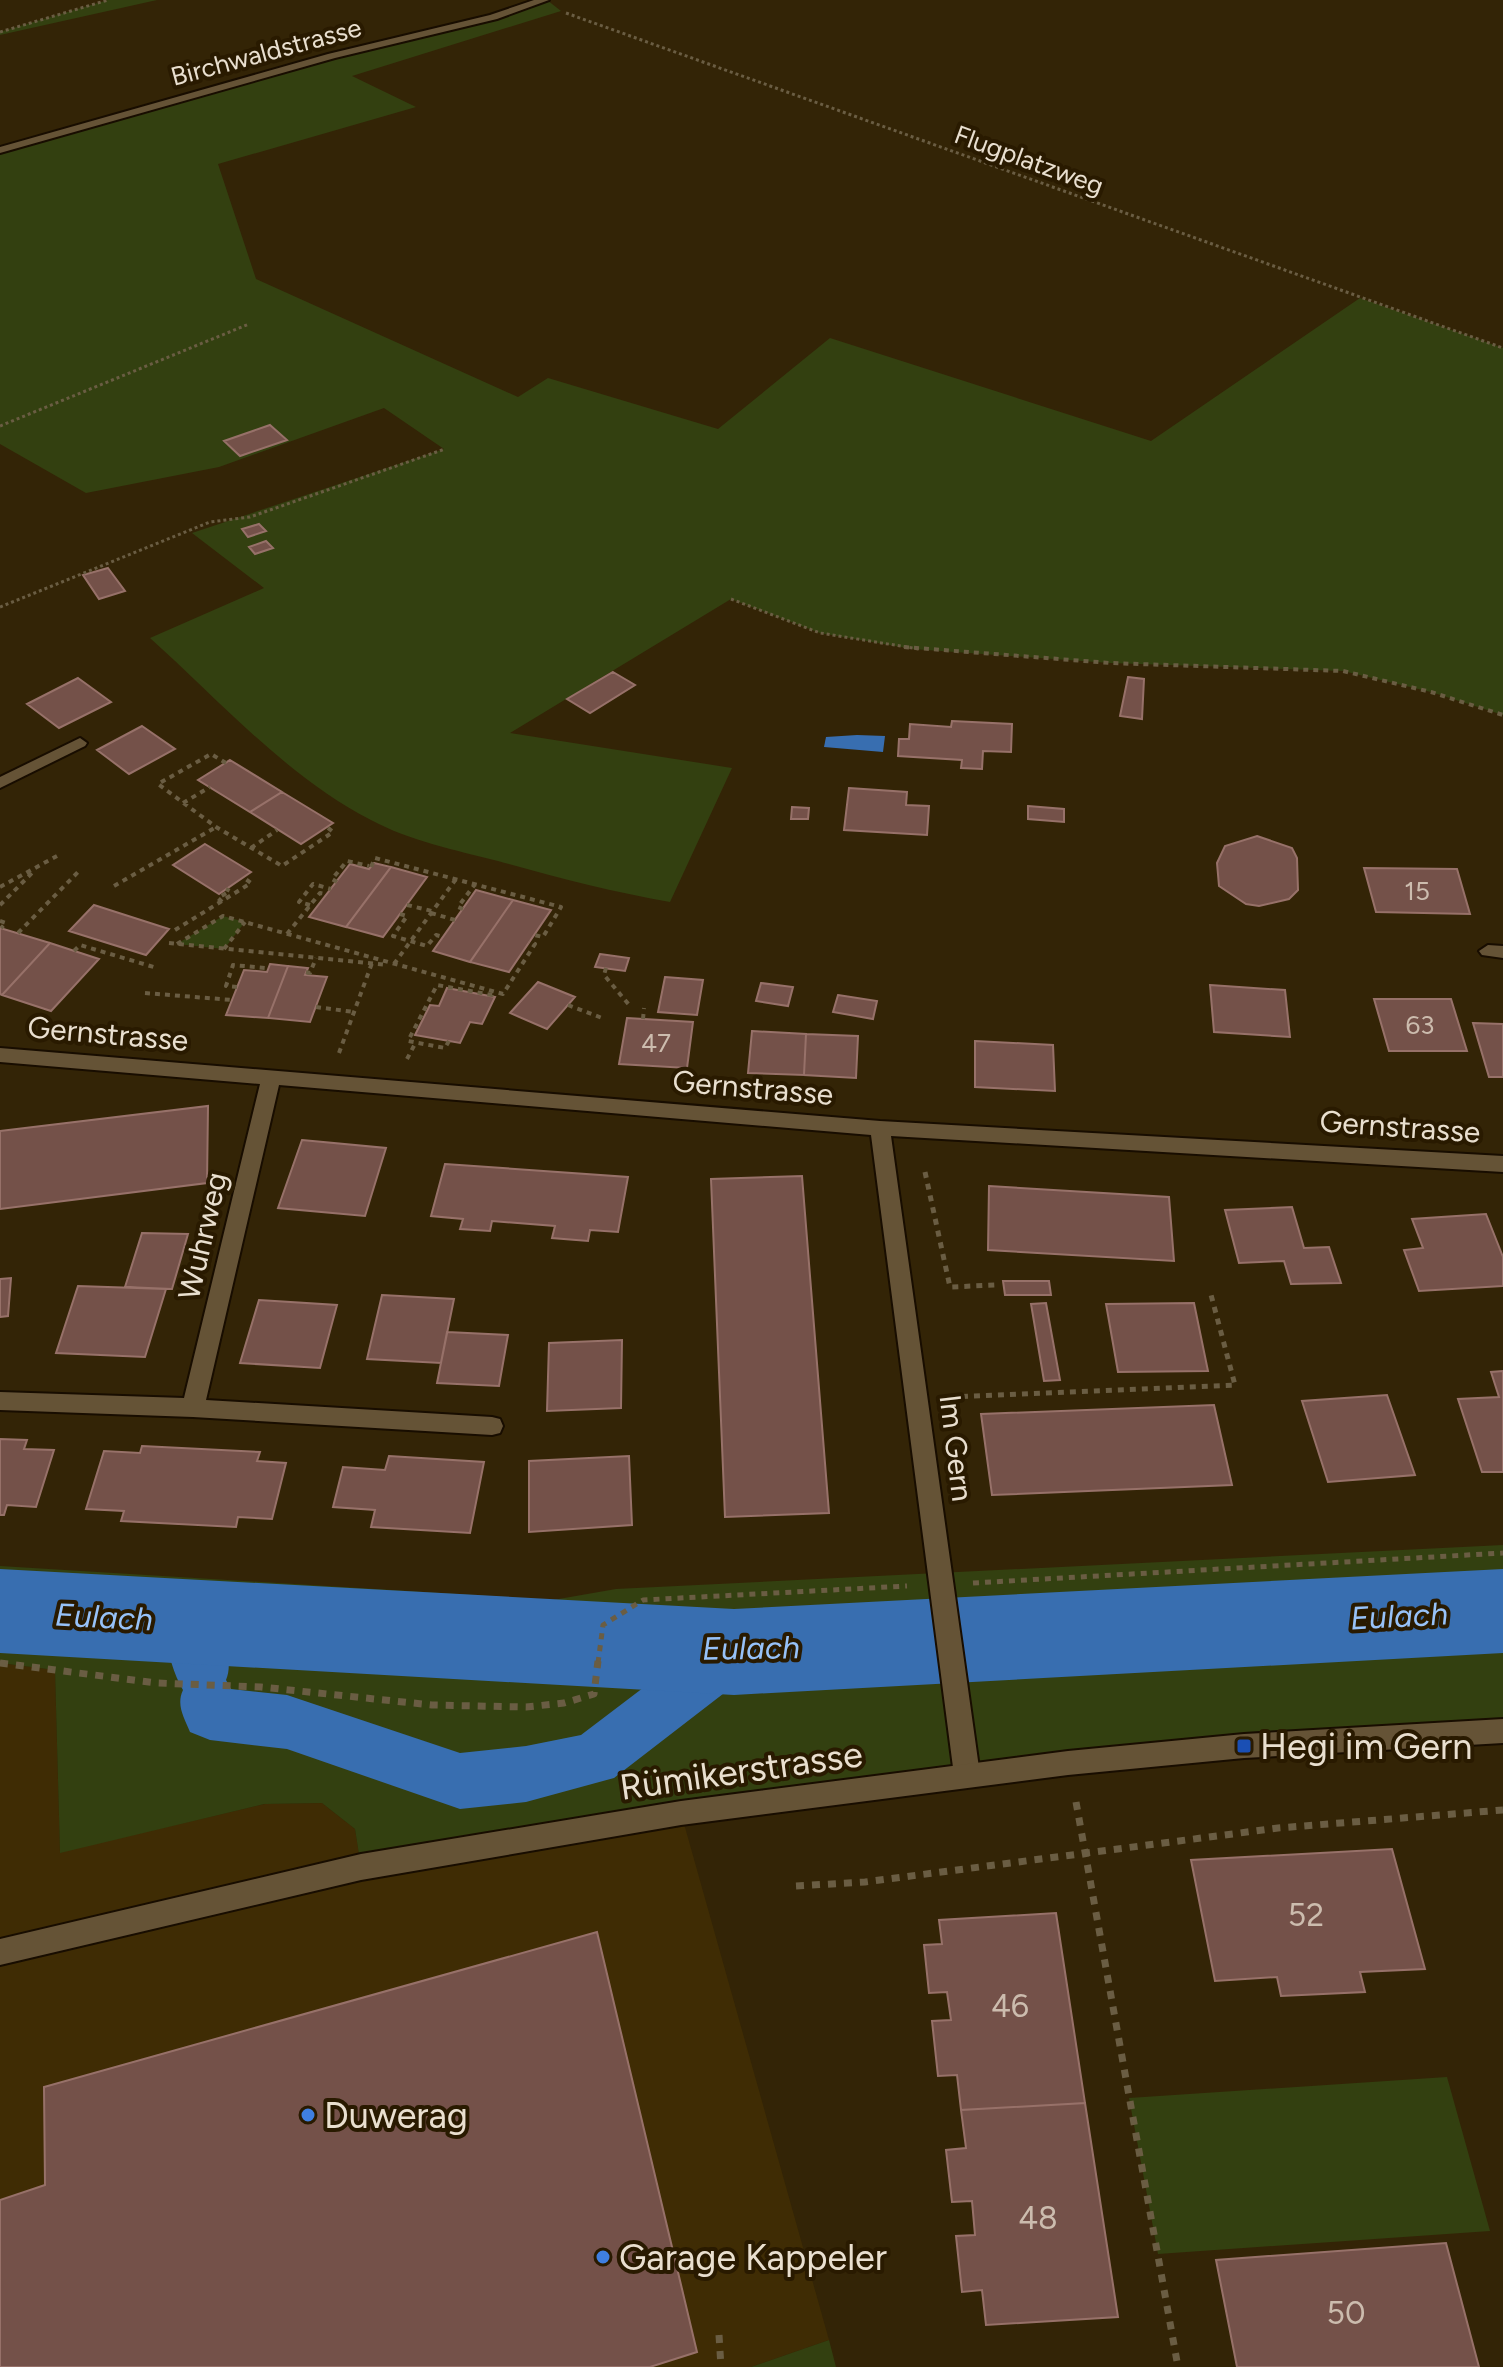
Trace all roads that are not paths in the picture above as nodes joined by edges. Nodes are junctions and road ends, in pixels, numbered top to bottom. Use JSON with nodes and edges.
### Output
{"nodes":[{"id":1,"x":544,"y":0,"type":"edge"},
{"id":2,"x":0,"y":150,"type":"edge"},
{"id":3,"x":80,"y":743,"type":"dead end"},
{"id":4,"x":0,"y":783,"type":"edge"},
{"id":5,"x":0,"y":1055,"type":"edge"},
{"id":6,"x":271,"y":1078,"type":"junction"},
{"id":7,"x":880,"y":1128,"type":"junction"},
{"id":8,"x":1503,"y":1164,"type":"edge"},
{"id":9,"x":0,"y":1401,"type":"edge"},
{"id":10,"x":193,"y":1408,"type":"junction"},
{"id":11,"x":492,"y":1426,"type":"dead end"},
{"id":12,"x":1503,"y":1731,"type":"edge"},
{"id":13,"x":967,"y":1775,"type":"junction"},
{"id":14,"x":0,"y":1952,"type":"edge"}],
"edges":[{"from":1,"to":2,"type":"street","name":"Birchwaldstrasse"},
{"from":3,"to":4,"type":"lane"},
{"from":5,"to":6,"type":"street","name":"Gernstrasse"},
{"from":6,"to":7,"type":"street","name":"Gernstrasse"},
{"from":6,"to":10,"type":"street","name":"Wuhrweg"},
{"from":7,"to":8,"type":"street","name":"Gernstrasse"},
{"from":7,"to":13,"type":"street","name":"Im Gern"},
{"from":9,"to":10,"type":"street"},
{"from":10,"to":11,"type":"street"},
{"from":12,"to":13,"type":"street","name":"Rümikerstrasse"},
{"from":13,"to":14,"type":"street","name":"Rümikerstrasse"}]}
